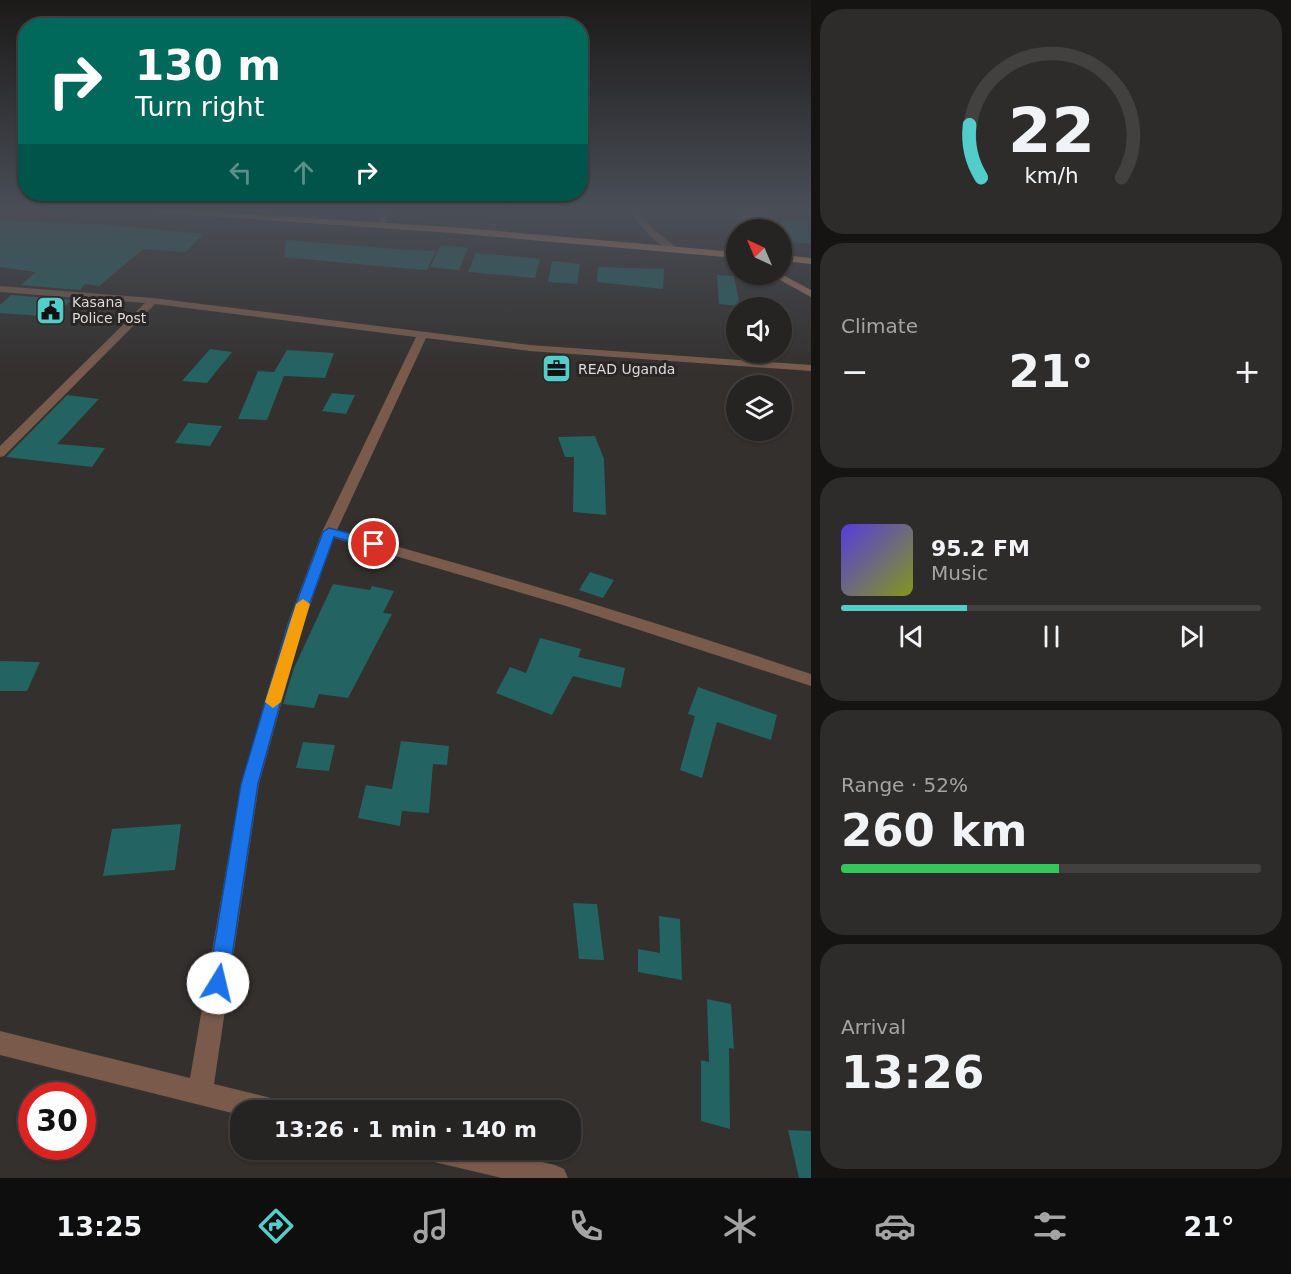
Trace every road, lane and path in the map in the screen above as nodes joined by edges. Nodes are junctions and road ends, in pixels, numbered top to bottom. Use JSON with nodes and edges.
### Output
{"nodes":[{"id":1,"x":792,"y":284,"type":"edge"},
{"id":2,"x":0,"y":289,"type":"edge"},
{"id":3,"x":811,"y":294,"type":"edge"},
{"id":4,"x":153,"y":301,"type":"junction"},
{"id":5,"x":423,"y":334,"type":"junction"},
{"id":6,"x":811,"y":368,"type":"edge"},
{"id":7,"x":0,"y":453,"type":"edge"},
{"id":8,"x":329,"y":532,"type":"junction"},
{"id":9,"x":811,"y":680,"type":"edge"},
{"id":10,"x":0,"y":1043,"type":"edge"},
{"id":11,"x":200,"y":1093,"type":"junction"},
{"id":12,"x":230,"y":1100,"type":"edge"},
{"id":13,"x":480,"y":1160,"type":"edge"},
{"id":14,"x":555,"y":1178,"type":"edge"}],
"edges":[{"from":1,"to":3,"type":"street"},
{"from":2,"to":4,"type":"street"},
{"from":4,"to":5,"type":"street"},
{"from":4,"to":7,"type":"street"},
{"from":5,"to":6,"type":"street"},
{"from":5,"to":8,"type":"street"},
{"from":8,"to":9,"type":"street"},
{"from":8,"to":11,"type":"street"},
{"from":10,"to":11,"type":"street"},
{"from":11,"to":12,"type":"street"},
{"from":13,"to":14,"type":"street"}]}
